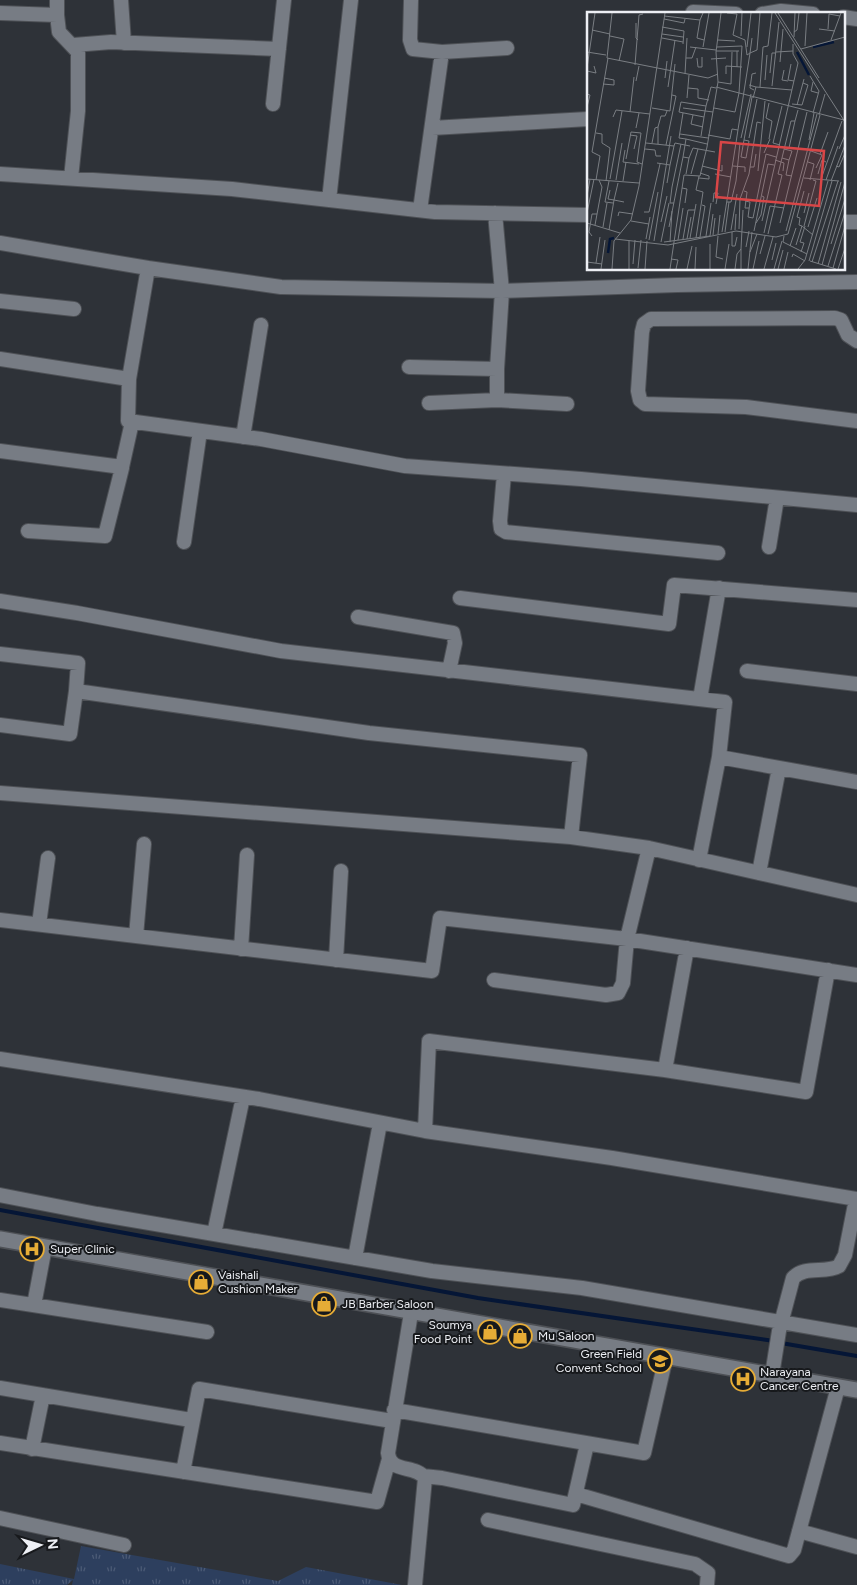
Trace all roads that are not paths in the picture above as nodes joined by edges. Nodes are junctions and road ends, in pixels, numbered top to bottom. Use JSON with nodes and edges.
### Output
{"nodes":[{"id":1,"x":57,"y":0,"type":"edge"},
{"id":2,"x":121,"y":0,"type":"edge"},
{"id":3,"x":284,"y":0,"type":"edge"},
{"id":4,"x":351,"y":0,"type":"edge"},
{"id":5,"x":412,"y":0,"type":"edge"},
{"id":6,"x":770,"y":8,"type":"edge"},
{"id":7,"x":799,"y":12,"type":"edge"},
{"id":8,"x":0,"y":13,"type":"edge"},
{"id":9,"x":58,"y":16,"type":"junction"},
{"id":10,"x":844,"y":17,"type":"edge"},
{"id":11,"x":857,"y":19,"type":"edge"},
{"id":12,"x":124,"y":43,"type":"junction"},
{"id":13,"x":74,"y":45,"type":"junction"},
{"id":14,"x":507,"y":48,"type":"dead end"},
{"id":15,"x":279,"y":49,"type":"junction"},
{"id":16,"x":442,"y":52,"type":"junction"},
{"id":17,"x":273,"y":104,"type":"dead end"},
{"id":18,"x":587,"y":119,"type":"edge"},
{"id":19,"x":432,"y":128,"type":"junction"},
{"id":20,"x":0,"y":174,"type":"edge"},
{"id":21,"x":71,"y":178,"type":"junction"},
{"id":22,"x":329,"y":200,"type":"junction"},
{"id":23,"x":420,"y":210,"type":"junction"},
{"id":24,"x":496,"y":213,"type":"junction"},
{"id":25,"x":587,"y":215,"type":"edge"},
{"id":26,"x":844,"y":222,"type":"edge"},
{"id":27,"x":857,"y":222,"type":"edge"},
{"id":28,"x":0,"y":243,"type":"edge"},
{"id":29,"x":148,"y":268,"type":"junction"},
{"id":30,"x":857,"y":282,"type":"edge"},
{"id":31,"x":502,"y":291,"type":"junction"},
{"id":32,"x":0,"y":301,"type":"edge"},
{"id":33,"x":74,"y":309,"type":"dead end"},
{"id":34,"x":261,"y":324,"type":"dead end"},
{"id":35,"x":857,"y":341,"type":"edge"},
{"id":36,"x":0,"y":359,"type":"edge"},
{"id":37,"x":409,"y":367,"type":"dead end"},
{"id":38,"x":497,"y":369,"type":"junction"},
{"id":39,"x":129,"y":379,"type":"junction"},
{"id":40,"x":498,"y":400,"type":"junction"},
{"id":41,"x":429,"y":403,"type":"dead end"},
{"id":42,"x":567,"y":404,"type":"dead end"},
{"id":43,"x":857,"y":421,"type":"edge"},
{"id":44,"x":132,"y":422,"type":"junction"},
{"id":45,"x":200,"y":431,"type":"junction"},
{"id":46,"x":243,"y":436,"type":"junction"},
{"id":47,"x":0,"y":451,"type":"edge"},
{"id":48,"x":122,"y":468,"type":"junction"},
{"id":49,"x":504,"y":474,"type":"junction"},
{"id":50,"x":776,"y":498,"type":"junction"},
{"id":51,"x":857,"y":505,"type":"edge"},
{"id":52,"x":28,"y":531,"type":"dead end"},
{"id":53,"x":184,"y":542,"type":"dead end"},
{"id":54,"x":769,"y":547,"type":"dead end"},
{"id":55,"x":718,"y":554,"type":"dead end"},
{"id":56,"x":719,"y":588,"type":"junction"},
{"id":57,"x":460,"y":598,"type":"dead end"},
{"id":58,"x":857,"y":600,"type":"edge"},
{"id":59,"x":0,"y":601,"type":"edge"},
{"id":60,"x":358,"y":617,"type":"dead end"},
{"id":61,"x":0,"y":654,"type":"edge"},
{"id":62,"x":449,"y":671,"type":"junction"},
{"id":63,"x":747,"y":671,"type":"dead end"},
{"id":64,"x":857,"y":684,"type":"edge"},
{"id":65,"x":76,"y":691,"type":"junction"},
{"id":66,"x":700,"y":699,"type":"junction"},
{"id":67,"x":0,"y":725,"type":"edge"},
{"id":68,"x":719,"y":757,"type":"junction"},
{"id":69,"x":779,"y":768,"type":"junction"},
{"id":70,"x":857,"y":782,"type":"edge"},
{"id":71,"x":0,"y":793,"type":"edge"},
{"id":72,"x":571,"y":837,"type":"junction"},
{"id":73,"x":144,"y":844,"type":"dead end"},
{"id":74,"x":649,"y":848,"type":"junction"},
{"id":75,"x":248,"y":855,"type":"dead end"},
{"id":76,"x":48,"y":858,"type":"dead end"},
{"id":77,"x":699,"y":860,"type":"junction"},
{"id":78,"x":341,"y":871,"type":"dead end"},
{"id":79,"x":759,"y":873,"type":"junction"},
{"id":80,"x":857,"y":895,"type":"edge"},
{"id":81,"x":0,"y":920,"type":"edge"},
{"id":82,"x":39,"y":924,"type":"junction"},
{"id":83,"x":136,"y":936,"type":"junction"},
{"id":84,"x":627,"y":939,"type":"junction"},
{"id":85,"x":687,"y":948,"type":"junction"},
{"id":86,"x":241,"y":949,"type":"junction"},
{"id":87,"x":336,"y":960,"type":"junction"},
{"id":88,"x":828,"y":970,"type":"junction"},
{"id":89,"x":857,"y":975,"type":"edge"},
{"id":90,"x":494,"y":980,"type":"dead end"},
{"id":91,"x":0,"y":1058,"type":"edge"},
{"id":92,"x":665,"y":1070,"type":"junction"},
{"id":93,"x":243,"y":1097,"type":"junction"},
{"id":94,"x":380,"y":1123,"type":"junction"},
{"id":95,"x":425,"y":1131,"type":"junction"},
{"id":96,"x":0,"y":1195,"type":"edge"},
{"id":97,"x":857,"y":1199,"type":"edge"},
{"id":98,"x":214,"y":1234,"type":"junction"},
{"id":99,"x":0,"y":1239,"type":"edge"},
{"id":100,"x":44,"y":1247,"type":"junction"},
{"id":101,"x":355,"y":1258,"type":"junction"},
{"id":102,"x":0,"y":1300,"type":"edge"},
{"id":103,"x":34,"y":1305,"type":"junction"},
{"id":104,"x":411,"y":1313,"type":"junction"},
{"id":105,"x":780,"y":1326,"type":"junction"},
{"id":106,"x":207,"y":1332,"type":"dead end"},
{"id":107,"x":857,"y":1335,"type":"edge"},
{"id":108,"x":666,"y":1357,"type":"junction"},
{"id":109,"x":772,"y":1375,"type":"junction"},
{"id":110,"x":838,"y":1387,"type":"junction"},
{"id":111,"x":0,"y":1388,"type":"edge"},
{"id":112,"x":857,"y":1390,"type":"edge"},
{"id":113,"x":43,"y":1395,"type":"junction"},
{"id":114,"x":393,"y":1416,"type":"junction"},
{"id":115,"x":191,"y":1420,"type":"junction"},
{"id":116,"x":0,"y":1443,"type":"edge"},
{"id":117,"x":587,"y":1444,"type":"junction"},
{"id":118,"x":32,"y":1449,"type":"junction"},
{"id":119,"x":389,"y":1459,"type":"junction"},
{"id":120,"x":183,"y":1472,"type":"junction"},
{"id":121,"x":423,"y":1476,"type":"junction"},
{"id":122,"x":576,"y":1494,"type":"junction"},
{"id":123,"x":0,"y":1518,"type":"edge"},
{"id":124,"x":488,"y":1520,"type":"dead end"},
{"id":125,"x":799,"y":1531,"type":"junction"},
{"id":126,"x":124,"y":1545,"type":"dead end"},
{"id":127,"x":857,"y":1546,"type":"edge"},
{"id":128,"x":415,"y":1585,"type":"edge"},
{"id":129,"x":707,"y":1585,"type":"edge"}],
"edges":[{"from":1,"to":9,"type":"street"},
{"from":2,"to":12,"type":"street"},
{"from":3,"to":15,"type":"street"},
{"from":4,"to":22,"type":"street"},
{"from":5,"to":16,"type":"street"},
{"from":6,"to":7,"type":"street"},
{"from":8,"to":9,"type":"street"},
{"from":9,"to":13,"type":"street"},
{"from":10,"to":11,"type":"street"},
{"from":12,"to":13,"type":"street"},
{"from":12,"to":15,"type":"street"},
{"from":13,"to":21,"type":"street"},
{"from":14,"to":16,"type":"street"},
{"from":15,"to":17,"type":"street"},
{"from":16,"to":19,"type":"street"},
{"from":18,"to":19,"type":"street"},
{"from":19,"to":23,"type":"street"},
{"from":20,"to":21,"type":"street"},
{"from":21,"to":22,"type":"street"},
{"from":22,"to":23,"type":"street"},
{"from":23,"to":24,"type":"street"},
{"from":24,"to":25,"type":"street"},
{"from":24,"to":31,"type":"street"},
{"from":26,"to":27,"type":"street"},
{"from":28,"to":29,"type":"street"},
{"from":29,"to":31,"type":"street"},
{"from":29,"to":39,"type":"street"},
{"from":30,"to":31,"type":"street"},
{"from":31,"to":38,"type":"street"},
{"from":32,"to":33,"type":"street"},
{"from":34,"to":46,"type":"street"},
{"from":35,"to":43,"type":"street"},
{"from":36,"to":39,"type":"street"},
{"from":37,"to":38,"type":"street"},
{"from":38,"to":40,"type":"street"},
{"from":39,"to":44,"type":"street"},
{"from":40,"to":41,"type":"street"},
{"from":40,"to":42,"type":"street"},
{"from":44,"to":45,"type":"street"},
{"from":44,"to":48,"type":"street"},
{"from":45,"to":46,"type":"street"},
{"from":45,"to":53,"type":"street"},
{"from":46,"to":49,"type":"street"},
{"from":47,"to":48,"type":"street"},
{"from":48,"to":52,"type":"street"},
{"from":49,"to":50,"type":"street"},
{"from":49,"to":55,"type":"street"},
{"from":50,"to":51,"type":"street"},
{"from":50,"to":54,"type":"street"},
{"from":56,"to":57,"type":"street"},
{"from":56,"to":58,"type":"street"},
{"from":56,"to":66,"type":"street"},
{"from":59,"to":62,"type":"street"},
{"from":60,"to":62,"type":"street"},
{"from":61,"to":65,"type":"street"},
{"from":62,"to":66,"type":"street"},
{"from":63,"to":64,"type":"street"},
{"from":65,"to":67,"type":"street"},
{"from":65,"to":72,"type":"street"},
{"from":66,"to":68,"type":"street"},
{"from":68,"to":69,"type":"street"},
{"from":68,"to":77,"type":"street"},
{"from":69,"to":70,"type":"street"},
{"from":69,"to":79,"type":"street"},
{"from":71,"to":72,"type":"street"},
{"from":72,"to":74,"type":"street"},
{"from":73,"to":83,"type":"street"},
{"from":74,"to":77,"type":"street"},
{"from":74,"to":84,"type":"street"},
{"from":75,"to":86,"type":"street"},
{"from":76,"to":82,"type":"street"},
{"from":77,"to":79,"type":"street"},
{"from":78,"to":87,"type":"street"},
{"from":79,"to":80,"type":"street"},
{"from":81,"to":82,"type":"street"},
{"from":82,"to":83,"type":"street"},
{"from":83,"to":86,"type":"street"},
{"from":84,"to":85,"type":"street"},
{"from":84,"to":87,"type":"street"},
{"from":84,"to":90,"type":"street"},
{"from":85,"to":88,"type":"street"},
{"from":85,"to":92,"type":"street"},
{"from":86,"to":87,"type":"street"},
{"from":88,"to":89,"type":"street"},
{"from":88,"to":92,"type":"street"},
{"from":91,"to":93,"type":"street"},
{"from":92,"to":95,"type":"street"},
{"from":93,"to":94,"type":"street"},
{"from":93,"to":98,"type":"street"},
{"from":94,"to":95,"type":"street"},
{"from":94,"to":101,"type":"street"},
{"from":95,"to":97,"type":"street"},
{"from":96,"to":98,"type":"street"},
{"from":97,"to":105,"type":"street"},
{"from":98,"to":101,"type":"street"},
{"from":99,"to":100,"type":"street"},
{"from":100,"to":103,"type":"street"},
{"from":100,"to":104,"type":"street"},
{"from":101,"to":105,"type":"street"},
{"from":102,"to":103,"type":"street"},
{"from":103,"to":106,"type":"street"},
{"from":104,"to":108,"type":"street"},
{"from":104,"to":114,"type":"street"},
{"from":105,"to":107,"type":"street"},
{"from":105,"to":109,"type":"street"},
{"from":108,"to":109,"type":"street"},
{"from":108,"to":117,"type":"street"},
{"from":109,"to":110,"type":"street"},
{"from":110,"to":112,"type":"street"},
{"from":110,"to":125,"type":"street"},
{"from":111,"to":113,"type":"street"},
{"from":113,"to":115,"type":"street"},
{"from":113,"to":118,"type":"street"},
{"from":114,"to":115,"type":"street"},
{"from":114,"to":117,"type":"street"},
{"from":114,"to":119,"type":"street"},
{"from":115,"to":120,"type":"street"},
{"from":116,"to":118,"type":"street"},
{"from":117,"to":122,"type":"street"},
{"from":118,"to":120,"type":"street"},
{"from":119,"to":120,"type":"street"},
{"from":119,"to":121,"type":"street"},
{"from":121,"to":122,"type":"street"},
{"from":121,"to":128,"type":"street"},
{"from":122,"to":125,"type":"street"},
{"from":123,"to":126,"type":"street"},
{"from":124,"to":129,"type":"street"},
{"from":125,"to":127,"type":"street"}]}
